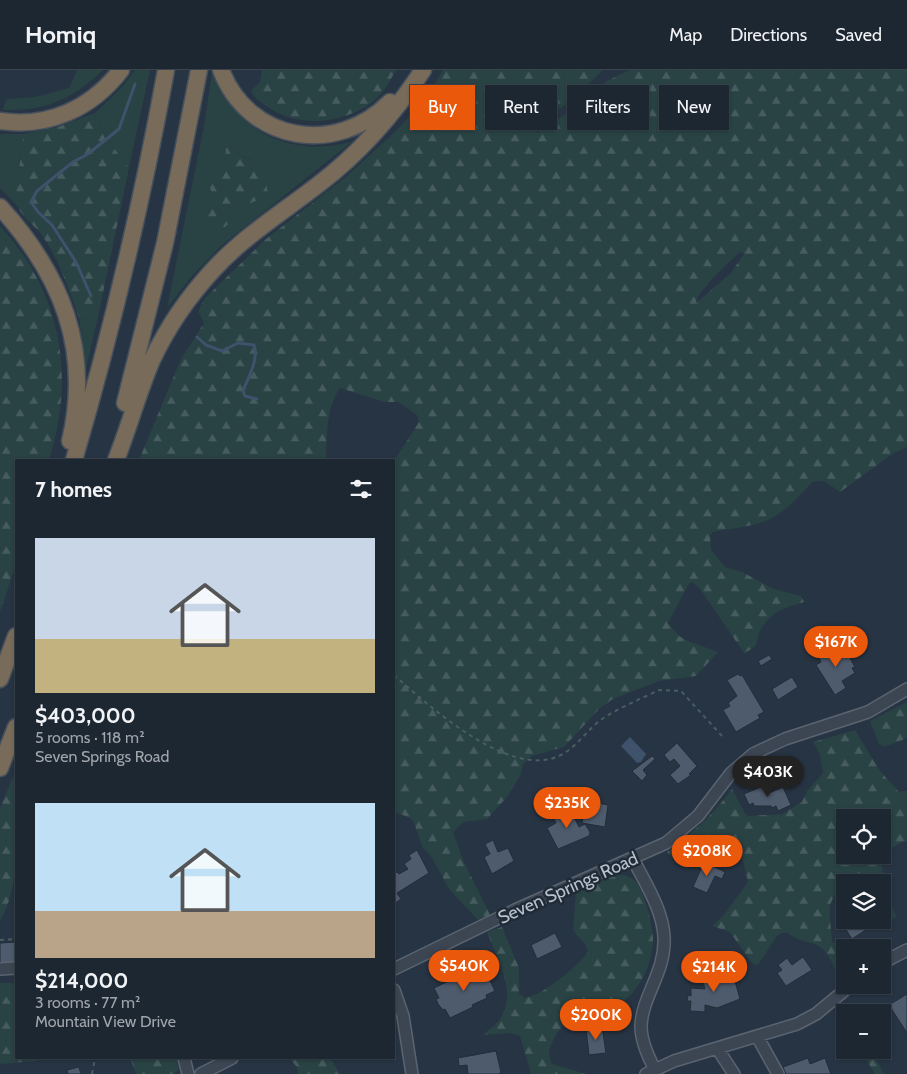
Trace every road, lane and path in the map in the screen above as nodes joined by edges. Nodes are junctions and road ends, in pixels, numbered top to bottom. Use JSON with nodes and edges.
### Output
{"nodes":[{"id":1,"x":121,"y":70,"type":"edge"},
{"id":2,"x":166,"y":70,"type":"edge"},
{"id":3,"x":199,"y":70,"type":"edge"},
{"id":4,"x":221,"y":70,"type":"edge"},
{"id":5,"x":413,"y":70,"type":"edge"},
{"id":6,"x":423,"y":70,"type":"edge"},
{"id":7,"x":0,"y":121,"type":"edge"},
{"id":8,"x":0,"y":207,"type":"edge"},
{"id":9,"x":65,"y":459,"type":"edge"},
{"id":10,"x":74,"y":459,"type":"edge"},
{"id":11,"x":109,"y":459,"type":"edge"},
{"id":12,"x":116,"y":459,"type":"edge"},
{"id":13,"x":15,"y":639,"type":"edge"},
{"id":14,"x":395,"y":676,"type":"edge"},
{"id":15,"x":0,"y":679,"type":"edge"},
{"id":16,"x":907,"y":689,"type":"edge"},
{"id":17,"x":15,"y":730,"type":"edge"},
{"id":18,"x":722,"y":736,"type":"dead end"},
{"id":19,"x":0,"y":768,"type":"edge"},
{"id":20,"x":634,"y":859,"type":"junction"},
{"id":21,"x":15,"y":939,"type":"edge"},
{"id":22,"x":0,"y":940,"type":"edge"},
{"id":23,"x":907,"y":950,"type":"edge"},
{"id":24,"x":891,"y":958,"type":"edge"},
{"id":25,"x":15,"y":968,"type":"edge"},
{"id":26,"x":0,"y":969,"type":"edge"},
{"id":27,"x":395,"y":969,"type":"edge"},
{"id":28,"x":395,"y":993,"type":"edge"},
{"id":29,"x":839,"y":994,"type":"edge"},
{"id":30,"x":757,"y":1036,"type":"junction"},
{"id":31,"x":717,"y":1048,"type":"junction"},
{"id":32,"x":95,"y":1059,"type":"edge"},
{"id":33,"x":184,"y":1059,"type":"edge"},
{"id":34,"x":230,"y":1059,"type":"edge"},
{"id":35,"x":650,"y":1072,"type":"edge"},
{"id":36,"x":92,"y":1074,"type":"edge"},
{"id":37,"x":188,"y":1074,"type":"edge"},
{"id":38,"x":201,"y":1074,"type":"edge"},
{"id":39,"x":412,"y":1074,"type":"edge"},
{"id":40,"x":734,"y":1074,"type":"edge"},
{"id":41,"x":778,"y":1074,"type":"edge"}],
"edges":[{"from":1,"to":7,"type":"highway"},
{"from":2,"to":10,"type":"highway"},
{"from":3,"to":11,"type":"highway"},
{"from":4,"to":5,"type":"highway"},
{"from":6,"to":12,"type":"highway"},
{"from":8,"to":9,"type":"highway"},
{"from":13,"to":15,"type":"highway"},
{"from":14,"to":18,"type":"path"},
{"from":16,"to":20,"type":"street","name":"Seven Springs Road"},
{"from":17,"to":19,"type":"highway"},
{"from":20,"to":27,"type":"street","name":"Seven Springs Road"},
{"from":20,"to":35,"type":"street"},
{"from":21,"to":22,"type":"path"},
{"from":23,"to":24,"type":"street"},
{"from":25,"to":26,"type":"street"},
{"from":28,"to":39,"type":"street"},
{"from":29,"to":30,"type":"street"},
{"from":30,"to":31,"type":"street"},
{"from":30,"to":41,"type":"street"},
{"from":31,"to":35,"type":"street"},
{"from":31,"to":40,"type":"street"},
{"from":32,"to":36,"type":"path"},
{"from":33,"to":37,"type":"street"},
{"from":34,"to":38,"type":"street"}]}
